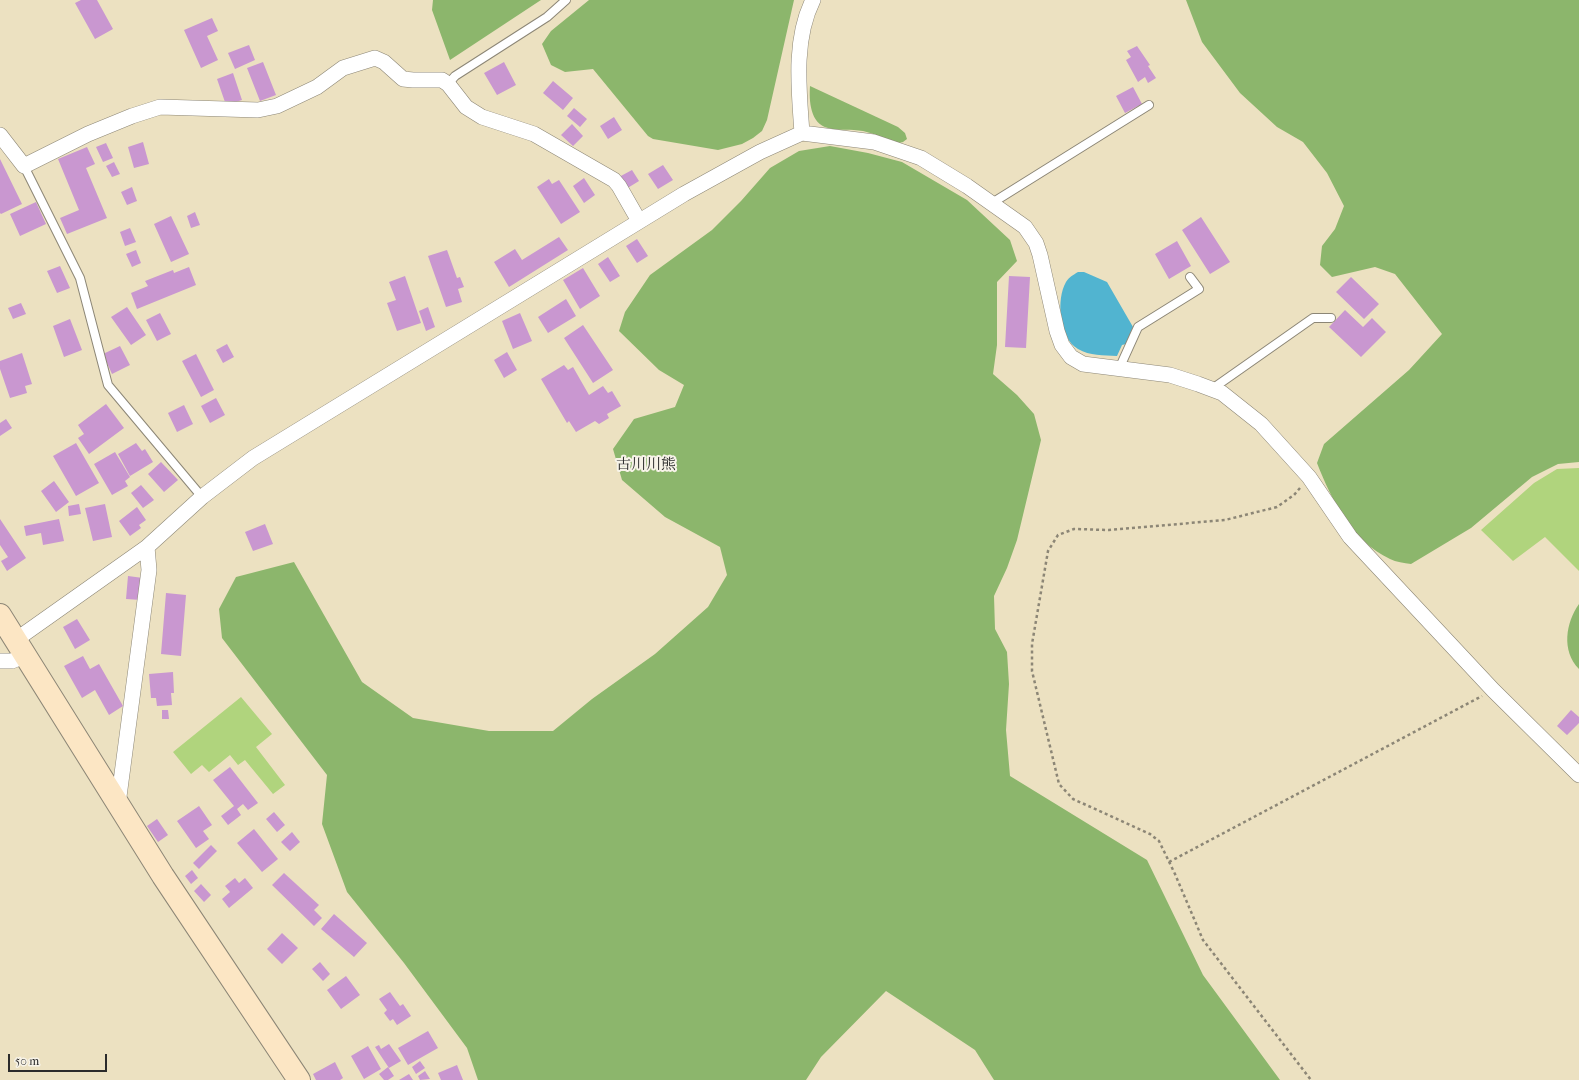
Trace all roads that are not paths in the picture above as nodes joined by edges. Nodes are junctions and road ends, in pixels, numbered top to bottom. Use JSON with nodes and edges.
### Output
{"nodes":[{"id":1,"x":566,"y":0,"type":"edge"},
{"id":2,"x":813,"y":0,"type":"edge"},
{"id":3,"x":448,"y":84,"type":"junction"},
{"id":4,"x":1149,"y":105,"type":"dead end"},
{"id":5,"x":802,"y":133,"type":"junction"},
{"id":6,"x":0,"y":135,"type":"edge"},
{"id":7,"x":24,"y":166,"type":"junction"},
{"id":8,"x":992,"y":203,"type":"junction"},
{"id":9,"x":639,"y":221,"type":"junction"},
{"id":10,"x":1190,"y":277,"type":"dead end"},
{"id":11,"x":1331,"y":318,"type":"dead end"},
{"id":12,"x":1119,"y":369,"type":"junction"},
{"id":13,"x":1212,"y":389,"type":"junction"},
{"id":14,"x":202,"y":497,"type":"junction"},
{"id":15,"x":147,"y":547,"type":"junction"},
{"id":16,"x":0,"y":615,"type":"edge"},
{"id":17,"x":22,"y":647,"type":"junction"},
{"id":18,"x":0,"y":661,"type":"edge"},
{"id":19,"x":1579,"y":775,"type":"edge"},
{"id":20,"x":118,"y":804,"type":"junction"},
{"id":21,"x":299,"y":1080,"type":"edge"}],
"edges":[{"from":1,"to":3,"type":"lane"},
{"from":2,"to":5,"type":"street"},
{"from":3,"to":7,"type":"street"},
{"from":3,"to":9,"type":"street"},
{"from":4,"to":8,"type":"lane"},
{"from":5,"to":8,"type":"street"},
{"from":5,"to":9,"type":"street"},
{"from":6,"to":7,"type":"street"},
{"from":7,"to":14,"type":"lane"},
{"from":8,"to":12,"type":"street"},
{"from":9,"to":14,"type":"street"},
{"from":10,"to":12,"type":"lane"},
{"from":11,"to":13,"type":"lane"},
{"from":12,"to":13,"type":"street"},
{"from":13,"to":19,"type":"street"},
{"from":14,"to":15,"type":"street"},
{"from":15,"to":17,"type":"street"},
{"from":15,"to":20,"type":"street"},
{"from":16,"to":17,"type":"street"},
{"from":17,"to":18,"type":"street"},
{"from":17,"to":20,"type":"street"},
{"from":20,"to":21,"type":"street"}]}
